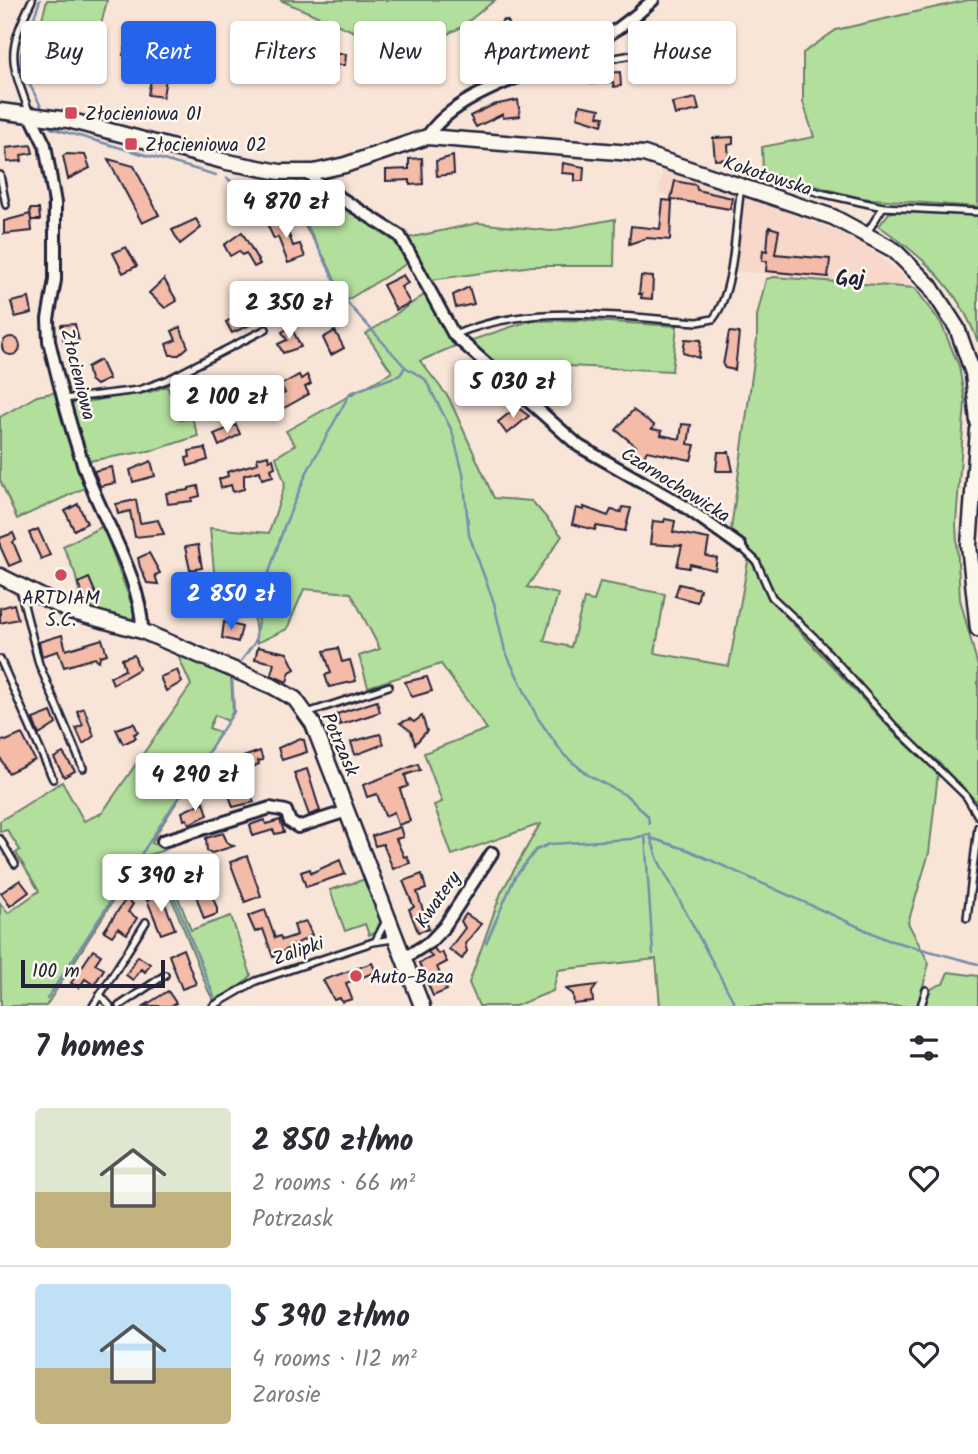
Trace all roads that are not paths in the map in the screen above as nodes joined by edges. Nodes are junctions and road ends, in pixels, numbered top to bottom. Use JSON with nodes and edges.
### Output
{"nodes":[{"id":1,"x":32,"y":0,"type":"edge"},
{"id":2,"x":653,"y":0,"type":"edge"},
{"id":3,"x":614,"y":32,"type":"edge"},
{"id":4,"x":502,"y":84,"type":"edge"},
{"id":5,"x":0,"y":111,"type":"edge"},
{"id":6,"x":40,"y":115,"type":"junction"},
{"id":7,"x":428,"y":137,"type":"junction"},
{"id":8,"x":314,"y":172,"type":"junction"},
{"id":9,"x":0,"y":174,"type":"edge"},
{"id":10,"x":757,"y":174,"type":"dead end"},
{"id":11,"x":741,"y":187,"type":"junction"},
{"id":12,"x":6,"y":205,"type":"dead end"},
{"id":13,"x":883,"y":207,"type":"junction"},
{"id":14,"x":978,"y":212,"type":"edge"},
{"id":15,"x":867,"y":233,"type":"junction"},
{"id":16,"x":266,"y":329,"type":"dead end"},
{"id":17,"x":454,"y":335,"type":"junction"},
{"id":18,"x":64,"y":399,"type":"junction"},
{"id":19,"x":978,"y":422,"type":"edge"},
{"id":20,"x":978,"y":430,"type":"edge"},
{"id":21,"x":740,"y":546,"type":"joint"},
{"id":22,"x":0,"y":576,"type":"edge"},
{"id":23,"x":21,"y":586,"type":"junction"},
{"id":24,"x":978,"y":629,"type":"edge"},
{"id":25,"x":142,"y":631,"type":"junction"},
{"id":26,"x":0,"y":659,"type":"edge"},
{"id":27,"x":389,"y":686,"type":"dead end"},
{"id":28,"x":307,"y":713,"type":"junction"},
{"id":29,"x":83,"y":768,"type":"dead end"},
{"id":30,"x":53,"y":779,"type":"dead end"},
{"id":31,"x":347,"y":811,"type":"junction"},
{"id":32,"x":978,"y":816,"type":"edge"},
{"id":33,"x":978,"y":827,"type":"edge"},
{"id":34,"x":0,"y":839,"type":"edge"},
{"id":35,"x":163,"y":841,"type":"dead end"},
{"id":36,"x":492,"y":853,"type":"dead end"},
{"id":37,"x":15,"y":864,"type":"dead end"},
{"id":38,"x":386,"y":911,"type":"junction"},
{"id":39,"x":967,"y":918,"type":"dead end"},
{"id":40,"x":146,"y":922,"type":"dead end"},
{"id":41,"x":397,"y":940,"type":"junction"},
{"id":42,"x":373,"y":942,"type":"junction"},
{"id":43,"x":404,"y":958,"type":"junction"},
{"id":44,"x":165,"y":975,"type":"dead end"},
{"id":45,"x":926,"y":990,"type":"dead end"},
{"id":46,"x":100,"y":995,"type":"junction"},
{"id":47,"x":93,"y":1006,"type":"edge"},
{"id":48,"x":110,"y":1006,"type":"edge"},
{"id":49,"x":119,"y":1006,"type":"edge"},
{"id":50,"x":213,"y":1006,"type":"edge"},
{"id":51,"x":422,"y":1006,"type":"edge"},
{"id":52,"x":921,"y":1006,"type":"edge"}],
"edges":[{"from":1,"to":6,"type":"lane","name":"Złocieniowa"},
{"from":2,"to":3,"type":"street"},
{"from":4,"to":7,"type":"street"},
{"from":5,"to":6,"type":"street"},
{"from":6,"to":8,"type":"street"},
{"from":6,"to":18,"type":"street","name":"Złocieniowa"},
{"from":7,"to":8,"type":"street"},
{"from":7,"to":11,"type":"street","name":"Kokotowska"},
{"from":8,"to":17,"type":"street","name":"Czarnochowicka"},
{"from":9,"to":12,"type":"lane"},
{"from":10,"to":13,"type":"lane"},
{"from":11,"to":15,"type":"street","name":"Kokotowska"},
{"from":11,"to":17,"type":"lane"},
{"from":13,"to":14,"type":"lane"},
{"from":13,"to":15,"type":"lane"},
{"from":15,"to":19,"type":"street","name":"Kokotowska"},
{"from":16,"to":18,"type":"lane"},
{"from":17,"to":21,"type":"street","name":"Czarnochowicka"},
{"from":18,"to":25,"type":"street","name":"Złocieniowa"},
{"from":20,"to":24,"type":"street"},
{"from":21,"to":32,"type":"lane","name":"Czarnochowicka"},
{"from":22,"to":23,"type":"street","name":"Potrzask"},
{"from":23,"to":25,"type":"street","name":"Potrzask"},
{"from":23,"to":29,"type":"lane"},
{"from":25,"to":28,"type":"street","name":"Potrzask"},
{"from":26,"to":30,"type":"lane"},
{"from":27,"to":28,"type":"lane"},
{"from":28,"to":31,"type":"street","name":"Potrzask"},
{"from":31,"to":35,"type":"street"},
{"from":31,"to":38,"type":"street","name":"Potrzask"},
{"from":33,"to":39,"type":"lane"},
{"from":34,"to":37,"type":"lane"},
{"from":36,"to":43,"type":"street","name":"Kwatery"},
{"from":38,"to":41,"type":"street","name":"Potrzask"},
{"from":38,"to":42,"type":"lane"},
{"from":40,"to":46,"type":"lane"},
{"from":41,"to":42,"type":"lane","name":"Zalipki"},
{"from":41,"to":43,"type":"street","name":"Potrzask"},
{"from":42,"to":50,"type":"lane","name":"Zalipki"},
{"from":43,"to":51,"type":"street","name":"Potrzask"},
{"from":44,"to":49,"type":"lane"},
{"from":45,"to":52,"type":"lane"},
{"from":46,"to":47,"type":"lane"},
{"from":46,"to":48,"type":"lane"}]}
